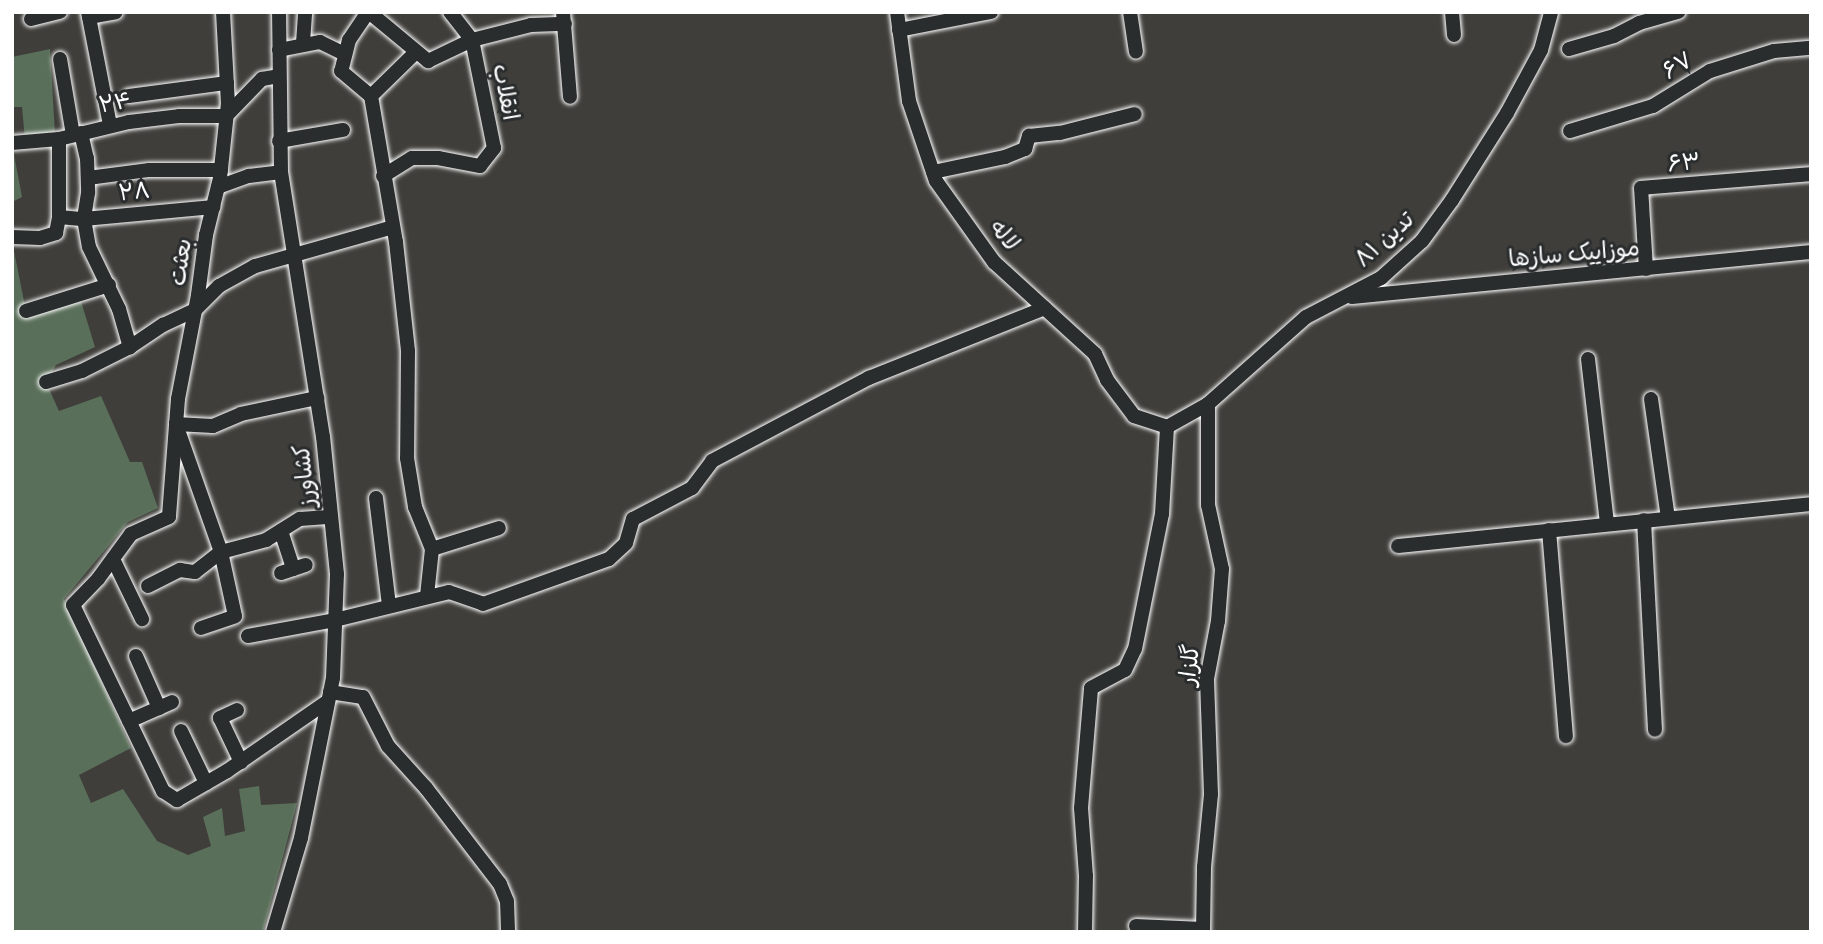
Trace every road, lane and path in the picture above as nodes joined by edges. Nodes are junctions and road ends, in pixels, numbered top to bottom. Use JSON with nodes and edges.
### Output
{"nodes":[{"id":1,"x":60,"y":12,"type":"edge"},
{"id":2,"x":116,"y":12,"type":"edge"},
{"id":3,"x":223,"y":12,"type":"edge"},
{"id":4,"x":279,"y":12,"type":"edge"},
{"id":5,"x":305,"y":12,"type":"edge"},
{"id":6,"x":369,"y":12,"type":"edge"},
{"id":7,"x":450,"y":12,"type":"edge"},
{"id":8,"x":897,"y":12,"type":"edge"},
{"id":9,"x":991,"y":12,"type":"edge"},
{"id":10,"x":1130,"y":12,"type":"edge"},
{"id":11,"x":1452,"y":12,"type":"edge"},
{"id":12,"x":1678,"y":12,"type":"edge"},
{"id":13,"x":1549,"y":13,"type":"edge"},
{"id":14,"x":89,"y":14,"type":"edge"},
{"id":15,"x":564,"y":18,"type":"edge"},
{"id":16,"x":31,"y":19,"type":"dead end"},
{"id":17,"x":899,"y":30,"type":"junction"},
{"id":18,"x":1454,"y":35,"type":"dead end"},
{"id":19,"x":472,"y":40,"type":"junction"},
{"id":20,"x":303,"y":43,"type":"junction"},
{"id":21,"x":1811,"y":48,"type":"edge"},
{"id":22,"x":1569,"y":49,"type":"dead end"},
{"id":23,"x":279,"y":50,"type":"junction"},
{"id":24,"x":416,"y":52,"type":"junction"},
{"id":25,"x":1136,"y":52,"type":"dead end"},
{"id":26,"x":345,"y":54,"type":"junction"},
{"id":27,"x":60,"y":59,"type":"dead end"},
{"id":28,"x":279,"y":75,"type":"junction"},
{"id":29,"x":227,"y":83,"type":"junction"},
{"id":30,"x":129,"y":96,"type":"dead end"},
{"id":31,"x":371,"y":96,"type":"junction"},
{"id":32,"x":569,"y":97,"type":"dead end"},
{"id":33,"x":1135,"y":114,"type":"dead end"},
{"id":34,"x":226,"y":116,"type":"junction"},
{"id":35,"x":110,"y":125,"type":"junction"},
{"id":36,"x":343,"y":131,"type":"dead end"},
{"id":37,"x":1570,"y":131,"type":"dead end"},
{"id":38,"x":71,"y":136,"type":"junction"},
{"id":39,"x":279,"y":141,"type":"junction"},
{"id":40,"x":12,"y":144,"type":"edge"},
{"id":41,"x":220,"y":170,"type":"junction"},
{"id":42,"x":281,"y":172,"type":"junction"},
{"id":43,"x":933,"y":172,"type":"junction"},
{"id":44,"x":1811,"y":174,"type":"edge"},
{"id":45,"x":383,"y":176,"type":"junction"},
{"id":46,"x":88,"y":178,"type":"junction"},
{"id":47,"x":218,"y":187,"type":"junction"},
{"id":48,"x":213,"y":207,"type":"junction"},
{"id":49,"x":59,"y":217,"type":"junction"},
{"id":50,"x":84,"y":219,"type":"junction"},
{"id":51,"x":393,"y":227,"type":"junction"},
{"id":52,"x":12,"y":237,"type":"edge"},
{"id":53,"x":1811,"y":252,"type":"edge"},
{"id":54,"x":294,"y":254,"type":"junction"},
{"id":55,"x":1646,"y":269,"type":"junction"},
{"id":56,"x":109,"y":285,"type":"junction"},
{"id":57,"x":1342,"y":298,"type":"junction"},
{"id":58,"x":1045,"y":308,"type":"junction"},
{"id":59,"x":195,"y":310,"type":"junction"},
{"id":60,"x":26,"y":311,"type":"dead end"},
{"id":61,"x":130,"y":347,"type":"junction"},
{"id":62,"x":1588,"y":359,"type":"dead end"},
{"id":63,"x":46,"y":382,"type":"dead end"},
{"id":64,"x":317,"y":398,"type":"junction"},
{"id":65,"x":1651,"y":399,"type":"dead end"},
{"id":66,"x":1208,"y":404,"type":"junction"},
{"id":67,"x":176,"y":424,"type":"junction"},
{"id":68,"x":1167,"y":427,"type":"junction"},
{"id":69,"x":376,"y":498,"type":"dead end"},
{"id":70,"x":1811,"y":505,"type":"edge"},
{"id":71,"x":331,"y":517,"type":"junction"},
{"id":72,"x":1668,"y":518,"type":"junction"},
{"id":73,"x":1644,"y":520,"type":"junction"},
{"id":74,"x":1607,"y":524,"type":"junction"},
{"id":75,"x":499,"y":528,"type":"dead end"},
{"id":76,"x":1549,"y":530,"type":"junction"},
{"id":77,"x":281,"y":531,"type":"junction"},
{"id":78,"x":1398,"y":545,"type":"dead end"},
{"id":79,"x":432,"y":549,"type":"junction"},
{"id":80,"x":221,"y":552,"type":"junction"},
{"id":81,"x":113,"y":559,"type":"junction"},
{"id":82,"x":294,"y":569,"type":"dead end"},
{"id":83,"x":148,"y":586,"type":"dead end"},
{"id":84,"x":427,"y":596,"type":"junction"},
{"id":85,"x":389,"y":606,"type":"junction"},
{"id":86,"x":142,"y":619,"type":"dead end"},
{"id":87,"x":335,"y":620,"type":"junction"},
{"id":88,"x":201,"y":628,"type":"dead end"},
{"id":89,"x":248,"y":636,"type":"dead end"},
{"id":90,"x":136,"y":656,"type":"dead end"},
{"id":91,"x":329,"y":697,"type":"junction"},
{"id":92,"x":237,"y":710,"type":"dead end"},
{"id":93,"x":129,"y":720,"type":"junction"},
{"id":94,"x":1655,"y":730,"type":"dead end"},
{"id":95,"x":181,"y":731,"type":"dead end"},
{"id":96,"x":1566,"y":736,"type":"dead end"},
{"id":97,"x":241,"y":762,"type":"junction"},
{"id":98,"x":206,"y":783,"type":"junction"},
{"id":99,"x":1136,"y":926,"type":"dead end"},
{"id":100,"x":1203,"y":930,"type":"edge"},
{"id":101,"x":273,"y":932,"type":"edge"},
{"id":102,"x":508,"y":932,"type":"edge"},
{"id":103,"x":1085,"y":932,"type":"edge"}],
"edges":[{"from":1,"to":16,"type":"street"},
{"from":2,"to":14,"type":"street"},
{"from":3,"to":29,"type":"street","name":"بعثت"},
{"from":4,"to":23,"type":"street","name":"کشاورز"},
{"from":5,"to":20,"type":"street"},
{"from":6,"to":24,"type":"street"},
{"from":6,"to":26,"type":"street"},
{"from":7,"to":19,"type":"street","name":"انقلاب"},
{"from":8,"to":17,"type":"street","name":"لاله"},
{"from":9,"to":17,"type":"street"},
{"from":10,"to":25,"type":"street"},
{"from":11,"to":18,"type":"street"},
{"from":12,"to":22,"type":"street"},
{"from":13,"to":57,"type":"street","name":"تدین ۸۱"},
{"from":14,"to":35,"type":"street"},
{"from":15,"to":19,"type":"street"},
{"from":15,"to":32,"type":"street"},
{"from":17,"to":43,"type":"street","name":"لاله"},
{"from":19,"to":24,"type":"street"},
{"from":19,"to":45,"type":"street","name":"انقلاب"},
{"from":20,"to":23,"type":"street"},
{"from":20,"to":26,"type":"street"},
{"from":21,"to":37,"type":"street","name":"۶۷"},
{"from":23,"to":28,"type":"street","name":"کشاورز"},
{"from":24,"to":31,"type":"street"},
{"from":26,"to":31,"type":"street"},
{"from":27,"to":38,"type":"street"},
{"from":28,"to":34,"type":"street"},
{"from":28,"to":39,"type":"street","name":"کشاورز"},
{"from":29,"to":30,"type":"street"},
{"from":29,"to":34,"type":"street","name":"بعثت"},
{"from":31,"to":45,"type":"street"},
{"from":33,"to":43,"type":"street"},
{"from":34,"to":35,"type":"street","name":"۲۴"},
{"from":34,"to":41,"type":"street","name":"بعثت"},
{"from":35,"to":38,"type":"street","name":"۲۴"},
{"from":36,"to":39,"type":"street"},
{"from":38,"to":40,"type":"street","name":"۲۴"},
{"from":38,"to":46,"type":"street"},
{"from":38,"to":49,"type":"street"},
{"from":39,"to":42,"type":"street","name":"کشاورز"},
{"from":41,"to":46,"type":"street"},
{"from":41,"to":47,"type":"street","name":"بعثت"},
{"from":42,"to":47,"type":"street"},
{"from":42,"to":54,"type":"street","name":"کشاورز"},
{"from":43,"to":58,"type":"street","name":"لاله"},
{"from":44,"to":55,"type":"street","name":"۶۳"},
{"from":45,"to":51,"type":"street"},
{"from":46,"to":50,"type":"street"},
{"from":47,"to":48,"type":"street","name":"بعثت"},
{"from":48,"to":50,"type":"street","name":"۲۸"},
{"from":48,"to":59,"type":"street","name":"بعثت"},
{"from":49,"to":50,"type":"street","name":"۲۸"},
{"from":49,"to":52,"type":"street"},
{"from":50,"to":56,"type":"street"},
{"from":51,"to":54,"type":"street"},
{"from":51,"to":79,"type":"street"},
{"from":53,"to":55,"type":"street","name":"موزاییک سازها"},
{"from":54,"to":59,"type":"street"},
{"from":54,"to":64,"type":"street","name":"کشاورز"},
{"from":55,"to":57,"type":"street","name":"موزاییک سازها"},
{"from":56,"to":60,"type":"street"},
{"from":56,"to":61,"type":"street"},
{"from":57,"to":66,"type":"street","name":"تدین ۸۱"},
{"from":58,"to":68,"type":"street","name":"لاله"},
{"from":58,"to":84,"type":"street"},
{"from":59,"to":61,"type":"street"},
{"from":59,"to":67,"type":"street","name":"بعثت"},
{"from":61,"to":63,"type":"street"},
{"from":62,"to":74,"type":"street"},
{"from":64,"to":67,"type":"street"},
{"from":64,"to":71,"type":"street","name":"کشاورز"},
{"from":65,"to":72,"type":"street"},
{"from":66,"to":68,"type":"street","name":"تدین ۸۱"},
{"from":66,"to":100,"type":"street","name":"گلزار"},
{"from":67,"to":80,"type":"street"},
{"from":67,"to":81,"type":"street","name":"بعثت"},
{"from":68,"to":103,"type":"street"},
{"from":69,"to":85,"type":"street"},
{"from":70,"to":72,"type":"street"},
{"from":71,"to":77,"type":"street"},
{"from":71,"to":87,"type":"street","name":"کشاورز"},
{"from":72,"to":73,"type":"street"},
{"from":73,"to":74,"type":"street"},
{"from":73,"to":94,"type":"street"},
{"from":74,"to":76,"type":"street"},
{"from":75,"to":79,"type":"street"},
{"from":76,"to":78,"type":"street"},
{"from":76,"to":96,"type":"street"},
{"from":77,"to":80,"type":"street"},
{"from":77,"to":82,"type":"street"},
{"from":79,"to":84,"type":"street"},
{"from":80,"to":83,"type":"street"},
{"from":80,"to":88,"type":"street"},
{"from":81,"to":86,"type":"street"},
{"from":81,"to":93,"type":"street"},
{"from":84,"to":85,"type":"street"},
{"from":85,"to":87,"type":"street"},
{"from":87,"to":89,"type":"street"},
{"from":87,"to":91,"type":"street","name":"کشاورز"},
{"from":90,"to":93,"type":"street"},
{"from":91,"to":97,"type":"street"},
{"from":91,"to":101,"type":"street","name":"کشاورز"},
{"from":91,"to":102,"type":"street"},
{"from":92,"to":97,"type":"street"},
{"from":93,"to":98,"type":"street"},
{"from":95,"to":98,"type":"street"},
{"from":97,"to":98,"type":"street"},
{"from":99,"to":100,"type":"street"}]}
